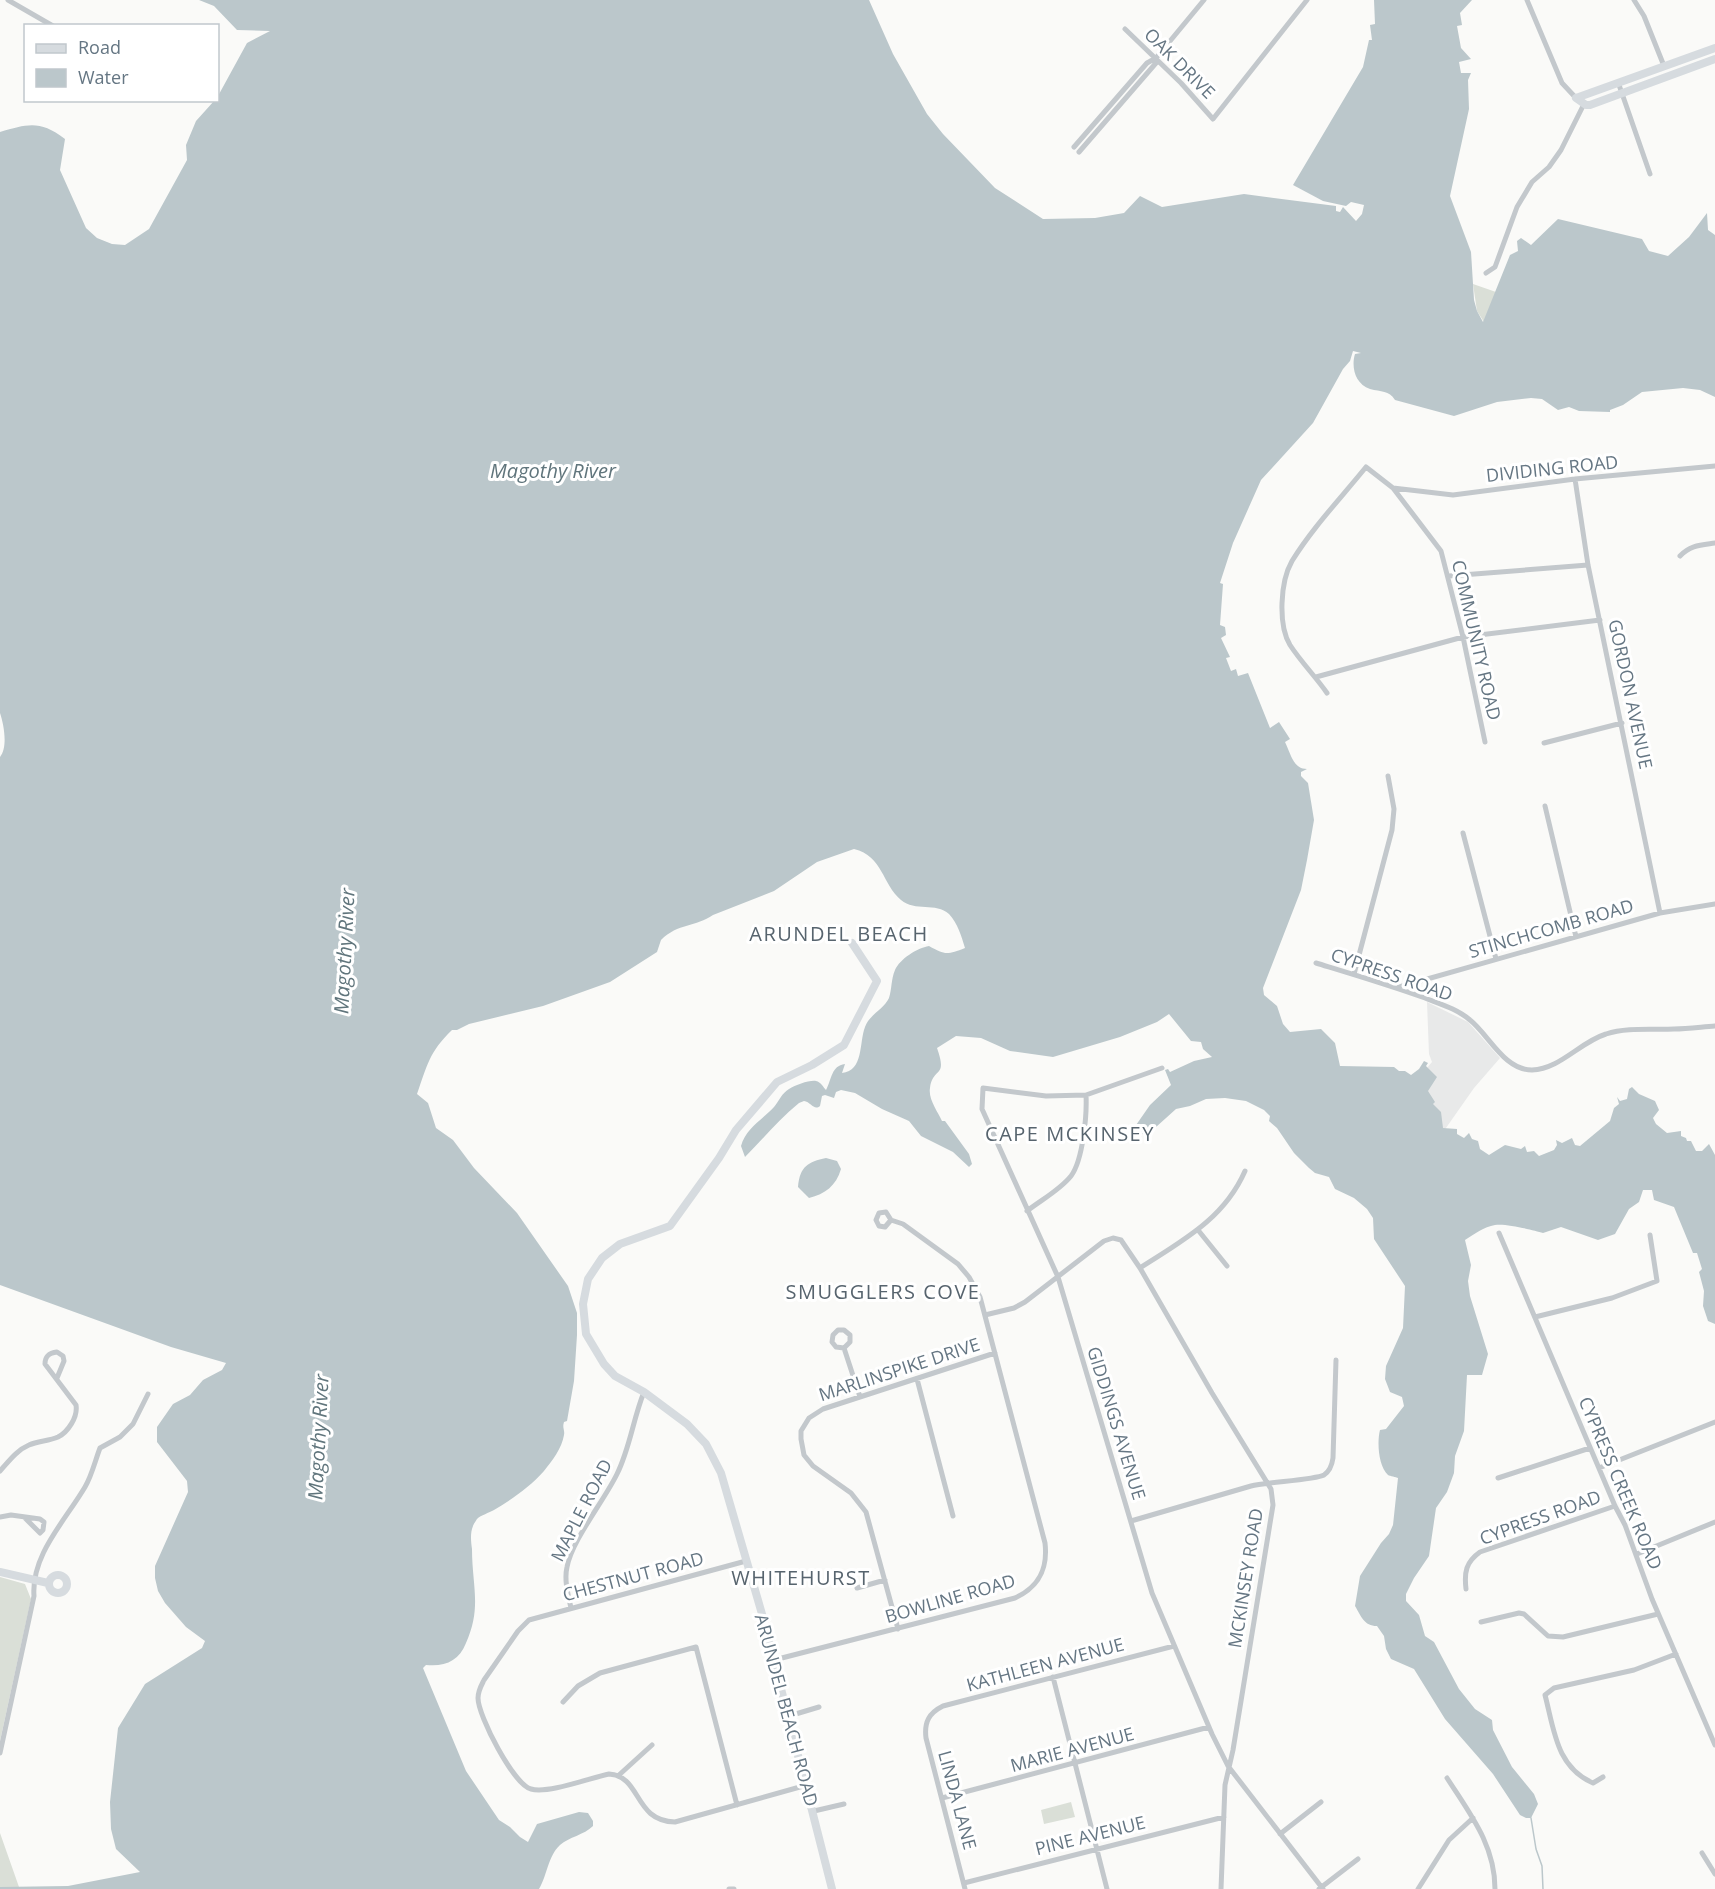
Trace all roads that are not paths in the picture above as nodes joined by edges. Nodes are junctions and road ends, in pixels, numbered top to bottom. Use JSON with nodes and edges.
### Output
{"nodes":[{"id":1,"x":8,"y":0,"type":"edge"},
{"id":2,"x":1204,"y":0,"type":"edge"},
{"id":3,"x":1306,"y":0,"type":"edge"},
{"id":4,"x":1527,"y":0,"type":"edge"},
{"id":5,"x":1634,"y":0,"type":"edge"},
{"id":6,"x":50,"y":24,"type":"edge"},
{"id":7,"x":1125,"y":29,"type":"dead end"},
{"id":8,"x":1715,"y":48,"type":"edge"},
{"id":9,"x":1156,"y":58,"type":"junction"},
{"id":10,"x":1715,"y":59,"type":"edge"},
{"id":11,"x":1664,"y":66,"type":"junction"},
{"id":12,"x":1618,"y":82,"type":"junction"},
{"id":13,"x":1622,"y":93,"type":"junction"},
{"id":14,"x":1576,"y":98,"type":"junction"},
{"id":15,"x":1584,"y":104,"type":"junction"},
{"id":16,"x":1074,"y":147,"type":"dead end"},
{"id":17,"x":1079,"y":152,"type":"dead end"},
{"id":18,"x":1650,"y":174,"type":"dead end"},
{"id":19,"x":1486,"y":273,"type":"dead end"},
{"id":20,"x":1715,"y":466,"type":"edge"},
{"id":21,"x":1575,"y":479,"type":"junction"},
{"id":22,"x":1393,"y":488,"type":"junction"},
{"id":23,"x":1715,"y":543,"type":"edge"},
{"id":24,"x":1680,"y":556,"type":"dead end"},
{"id":25,"x":1588,"y":565,"type":"junction"},
{"id":26,"x":1449,"y":576,"type":"junction"},
{"id":27,"x":1600,"y":620,"type":"junction"},
{"id":28,"x":1463,"y":637,"type":"junction"},
{"id":29,"x":1316,"y":677,"type":"junction"},
{"id":30,"x":1327,"y":693,"type":"dead end"},
{"id":31,"x":1622,"y":723,"type":"junction"},
{"id":32,"x":1485,"y":742,"type":"dead end"},
{"id":33,"x":1544,"y":743,"type":"dead end"},
{"id":34,"x":1388,"y":776,"type":"dead end"},
{"id":35,"x":1545,"y":806,"type":"dead end"},
{"id":36,"x":1463,"y":833,"type":"dead end"},
{"id":37,"x":1715,"y":904,"type":"edge"},
{"id":38,"x":1660,"y":913,"type":"junction"},
{"id":39,"x":1576,"y":937,"type":"junction"},
{"id":40,"x":852,"y":943,"type":"dead end"},
{"id":41,"x":1496,"y":959,"type":"junction"},
{"id":42,"x":1316,"y":963,"type":"dead end"},
{"id":43,"x":1354,"y":974,"type":"junction"},
{"id":44,"x":1398,"y":988,"type":"junction"},
{"id":45,"x":1715,"y":1026,"type":"edge"},
{"id":46,"x":1162,"y":1068,"type":"dead end"},
{"id":47,"x":1086,"y":1095,"type":"junction"},
{"id":48,"x":1245,"y":1172,"type":"dead end"},
{"id":49,"x":1027,"y":1211,"type":"junction"},
{"id":50,"x":891,"y":1220,"type":"dead end"},
{"id":51,"x":1198,"y":1230,"type":"junction"},
{"id":52,"x":1498,"y":1233,"type":"dead end"},
{"id":53,"x":1650,"y":1234,"type":"dead end"},
{"id":54,"x":1227,"y":1266,"type":"dead end"},
{"id":55,"x":1140,"y":1268,"type":"junction"},
{"id":56,"x":1058,"y":1276,"type":"junction"},
{"id":57,"x":985,"y":1316,"type":"junction"},
{"id":58,"x":1535,"y":1317,"type":"junction"},
{"id":59,"x":844,"y":1348,"type":"dead end"},
{"id":60,"x":995,"y":1353,"type":"junction"},
{"id":61,"x":1336,"y":1360,"type":"dead end"},
{"id":62,"x":57,"y":1378,"type":"junction"},
{"id":63,"x":917,"y":1379,"type":"junction"},
{"id":64,"x":644,"y":1392,"type":"junction"},
{"id":65,"x":148,"y":1394,"type":"dead end"},
{"id":66,"x":860,"y":1397,"type":"junction"},
{"id":67,"x":1715,"y":1422,"type":"edge"},
{"id":68,"x":1590,"y":1448,"type":"junction"},
{"id":69,"x":1599,"y":1468,"type":"junction"},
{"id":70,"x":0,"y":1471,"type":"edge"},
{"id":71,"x":1498,"y":1478,"type":"dead end"},
{"id":72,"x":1268,"y":1482,"type":"junction"},
{"id":73,"x":1615,"y":1506,"type":"junction"},
{"id":74,"x":953,"y":1516,"type":"dead end"},
{"id":75,"x":0,"y":1517,"type":"edge"},
{"id":76,"x":24,"y":1517,"type":"dead end"},
{"id":77,"x":1131,"y":1521,"type":"junction"},
{"id":78,"x":1715,"y":1522,"type":"edge"},
{"id":79,"x":1637,"y":1554,"type":"junction"},
{"id":80,"x":747,"y":1561,"type":"junction"},
{"id":81,"x":0,"y":1572,"type":"edge"},
{"id":82,"x":34,"y":1580,"type":"junction"},
{"id":83,"x":885,"y":1580,"type":"junction"},
{"id":84,"x":48,"y":1583,"type":"dead end"},
{"id":85,"x":857,"y":1587,"type":"dead end"},
{"id":86,"x":1466,"y":1589,"type":"dead end"},
{"id":87,"x":571,"y":1608,"type":"junction"},
{"id":88,"x":1658,"y":1614,"type":"junction"},
{"id":89,"x":1481,"y":1622,"type":"dead end"},
{"id":90,"x":898,"y":1629,"type":"junction"},
{"id":91,"x":1174,"y":1646,"type":"junction"},
{"id":92,"x":1676,"y":1654,"type":"junction"},
{"id":93,"x":774,"y":1660,"type":"junction"},
{"id":94,"x":1053,"y":1677,"type":"junction"},
{"id":95,"x":563,"y":1702,"type":"dead end"},
{"id":96,"x":819,"y":1707,"type":"dead end"},
{"id":97,"x":789,"y":1716,"type":"junction"},
{"id":98,"x":927,"y":1719,"type":"joint"},
{"id":99,"x":1209,"y":1727,"type":"junction"},
{"id":100,"x":1714,"y":1743,"type":"edge"},
{"id":101,"x":652,"y":1745,"type":"dead end"},
{"id":102,"x":0,"y":1753,"type":"edge"},
{"id":103,"x":1074,"y":1764,"type":"junction"},
{"id":104,"x":1228,"y":1766,"type":"junction"},
{"id":105,"x":619,"y":1776,"type":"junction"},
{"id":106,"x":1604,"y":1777,"type":"dead end"},
{"id":107,"x":1448,"y":1778,"type":"dead end"},
{"id":108,"x":807,"y":1785,"type":"junction"},
{"id":109,"x":942,"y":1798,"type":"junction"},
{"id":110,"x":1321,"y":1803,"type":"dead end"},
{"id":111,"x":844,"y":1804,"type":"dead end"},
{"id":112,"x":737,"y":1805,"type":"junction"},
{"id":113,"x":814,"y":1811,"type":"junction"},
{"id":114,"x":1224,"y":1817,"type":"junction"},
{"id":115,"x":1473,"y":1818,"type":"junction"},
{"id":116,"x":1280,"y":1834,"type":"junction"},
{"id":117,"x":1096,"y":1848,"type":"junction"},
{"id":118,"x":1702,"y":1853,"type":"dead end"},
{"id":119,"x":1358,"y":1859,"type":"dead end"},
{"id":120,"x":1715,"y":1874,"type":"edge"},
{"id":121,"x":964,"y":1886,"type":"edge"},
{"id":122,"x":1321,"y":1888,"type":"edge"},
{"id":123,"x":832,"y":1889,"type":"edge"},
{"id":124,"x":1107,"y":1889,"type":"edge"},
{"id":125,"x":1221,"y":1889,"type":"edge"},
{"id":126,"x":1418,"y":1889,"type":"edge"},
{"id":127,"x":1495,"y":1889,"type":"edge"}],
"edges":[{"from":1,"to":6,"type":"street"},
{"from":2,"to":9,"type":"street"},
{"from":3,"to":9,"type":"street","name":"OAK DRIVE"},
{"from":4,"to":14,"type":"street"},
{"from":5,"to":11,"type":"street"},
{"from":7,"to":9,"type":"street","name":"OAK DRIVE"},
{"from":8,"to":11,"type":"street"},
{"from":9,"to":16,"type":"street"},
{"from":9,"to":17,"type":"street"},
{"from":10,"to":13,"type":"street"},
{"from":11,"to":12,"type":"street"},
{"from":12,"to":13,"type":"street"},
{"from":12,"to":14,"type":"street"},
{"from":13,"to":15,"type":"street"},
{"from":13,"to":18,"type":"street"},
{"from":14,"to":15,"type":"street"},
{"from":15,"to":19,"type":"street"},
{"from":20,"to":21,"type":"street","name":"DIVIDING ROAD"},
{"from":21,"to":22,"type":"street","name":"DIVIDING ROAD"},
{"from":21,"to":25,"type":"street","name":"GORDON AVENUE"},
{"from":22,"to":26,"type":"street","name":"COMMUNITY ROAD"},
{"from":22,"to":29,"type":"street","name":"COMMUNITY ROAD"},
{"from":23,"to":24,"type":"street"},
{"from":25,"to":26,"type":"street"},
{"from":25,"to":27,"type":"street","name":"GORDON AVENUE"},
{"from":26,"to":28,"type":"street","name":"COMMUNITY ROAD"},
{"from":27,"to":28,"type":"street"},
{"from":27,"to":31,"type":"street","name":"GORDON AVENUE"},
{"from":28,"to":29,"type":"street"},
{"from":28,"to":32,"type":"street","name":"COMMUNITY ROAD"},
{"from":29,"to":30,"type":"street"},
{"from":31,"to":33,"type":"street"},
{"from":31,"to":38,"type":"street","name":"GORDON AVENUE"},
{"from":34,"to":43,"type":"street"},
{"from":35,"to":39,"type":"street"},
{"from":36,"to":41,"type":"street"},
{"from":37,"to":38,"type":"street","name":"STINCHCOMB ROAD"},
{"from":38,"to":39,"type":"street","name":"STINCHCOMB ROAD"},
{"from":39,"to":41,"type":"street","name":"STINCHCOMB ROAD"},
{"from":40,"to":64,"type":"street","name":"ARUNDEL BEACH ROAD"},
{"from":41,"to":44,"type":"street","name":"STINCHCOMB ROAD"},
{"from":42,"to":43,"type":"street","name":"CYPRESS ROAD"},
{"from":43,"to":44,"type":"street","name":"CYPRESS ROAD"},
{"from":44,"to":45,"type":"street","name":"CYPRESS ROAD"},
{"from":46,"to":47,"type":"street"},
{"from":47,"to":49,"type":"street"},
{"from":47,"to":49,"type":"street","name":"GIDDINGS AVENUE"},
{"from":48,"to":51,"type":"street"},
{"from":49,"to":56,"type":"street","name":"GIDDINGS AVENUE"},
{"from":50,"to":57,"type":"street","name":"BOWLINE ROAD"},
{"from":51,"to":54,"type":"street"},
{"from":51,"to":55,"type":"street"},
{"from":52,"to":58,"type":"street","name":"CYPRESS CREEK ROAD"},
{"from":53,"to":58,"type":"street"},
{"from":55,"to":56,"type":"street","name":"MCKINSEY ROAD"},
{"from":55,"to":72,"type":"street","name":"MCKINSEY ROAD"},
{"from":56,"to":57,"type":"street"},
{"from":56,"to":77,"type":"street","name":"GIDDINGS AVENUE"},
{"from":57,"to":60,"type":"street","name":"BOWLINE ROAD"},
{"from":58,"to":68,"type":"street","name":"CYPRESS CREEK ROAD"},
{"from":59,"to":66,"type":"street"},
{"from":60,"to":63,"type":"street","name":"MARLINSPIKE DRIVE"},
{"from":60,"to":90,"type":"street","name":"BOWLINE ROAD"},
{"from":61,"to":72,"type":"street"},
{"from":62,"to":62,"type":"street"},
{"from":62,"to":70,"type":"street"},
{"from":63,"to":66,"type":"street","name":"MARLINSPIKE DRIVE"},
{"from":63,"to":74,"type":"street"},
{"from":64,"to":80,"type":"street","name":"ARUNDEL BEACH ROAD"},
{"from":64,"to":87,"type":"street","name":"MAPLE ROAD"},
{"from":65,"to":82,"type":"street"},
{"from":66,"to":83,"type":"street","name":"MARLINSPIKE DRIVE"},
{"from":67,"to":69,"type":"street"},
{"from":68,"to":69,"type":"street","name":"CYPRESS CREEK ROAD"},
{"from":68,"to":71,"type":"street"},
{"from":69,"to":73,"type":"street","name":"CYPRESS CREEK ROAD"},
{"from":72,"to":77,"type":"street"},
{"from":72,"to":104,"type":"street","name":"MCKINSEY ROAD"},
{"from":73,"to":79,"type":"street","name":"CYPRESS CREEK ROAD"},
{"from":73,"to":86,"type":"street","name":"CYPRESS ROAD"},
{"from":75,"to":76,"type":"street"},
{"from":77,"to":91,"type":"street","name":"GIDDINGS AVENUE"},
{"from":78,"to":79,"type":"street"},
{"from":79,"to":88,"type":"street","name":"CYPRESS CREEK ROAD"},
{"from":80,"to":87,"type":"street","name":"CHESTNUT ROAD"},
{"from":80,"to":93,"type":"street","name":"ARUNDEL BEACH ROAD"},
{"from":81,"to":82,"type":"street"},
{"from":82,"to":84,"type":"street"},
{"from":82,"to":102,"type":"street"},
{"from":83,"to":85,"type":"street"},
{"from":83,"to":90,"type":"street","name":"MARLINSPIKE DRIVE"},
{"from":87,"to":105,"type":"street","name":"CHESTNUT ROAD"},
{"from":88,"to":89,"type":"street"},
{"from":88,"to":92,"type":"street","name":"CYPRESS CREEK ROAD"},
{"from":90,"to":93,"type":"street","name":"BOWLINE ROAD"},
{"from":91,"to":94,"type":"street","name":"KATHLEEN AVENUE"},
{"from":91,"to":99,"type":"street","name":"GIDDINGS AVENUE"},
{"from":92,"to":100,"type":"street","name":"CYPRESS CREEK ROAD"},
{"from":92,"to":106,"type":"street"},
{"from":93,"to":97,"type":"street","name":"ARUNDEL BEACH ROAD"},
{"from":94,"to":98,"type":"street","name":"KATHLEEN AVENUE"},
{"from":94,"to":103,"type":"street"},
{"from":95,"to":112,"type":"street"},
{"from":96,"to":97,"type":"street"},
{"from":97,"to":108,"type":"street","name":"ARUNDEL BEACH ROAD"},
{"from":98,"to":109,"type":"street","name":"LINDA LANE"},
{"from":99,"to":103,"type":"street","name":"MARIE AVENUE"},
{"from":99,"to":104,"type":"street","name":"GIDDINGS AVENUE"},
{"from":101,"to":105,"type":"street"},
{"from":103,"to":109,"type":"street","name":"MARIE AVENUE"},
{"from":103,"to":117,"type":"street"},
{"from":104,"to":114,"type":"street","name":"MCKINSEY ROAD"},
{"from":104,"to":116,"type":"street"},
{"from":105,"to":112,"type":"street"},
{"from":107,"to":115,"type":"street"},
{"from":108,"to":112,"type":"street"},
{"from":108,"to":113,"type":"street","name":"ARUNDEL BEACH ROAD"},
{"from":109,"to":121,"type":"street","name":"LINDA LANE"},
{"from":110,"to":116,"type":"street"},
{"from":111,"to":113,"type":"street"},
{"from":113,"to":123,"type":"street","name":"ARUNDEL BEACH ROAD"},
{"from":114,"to":117,"type":"street","name":"PINE AVENUE"},
{"from":114,"to":125,"type":"street","name":"MCKINSEY ROAD"},
{"from":115,"to":126,"type":"street"},
{"from":115,"to":127,"type":"street"},
{"from":116,"to":122,"type":"street"},
{"from":117,"to":121,"type":"street","name":"PINE AVENUE"},
{"from":117,"to":124,"type":"street"},
{"from":118,"to":120,"type":"street"},
{"from":119,"to":122,"type":"street"}]}
